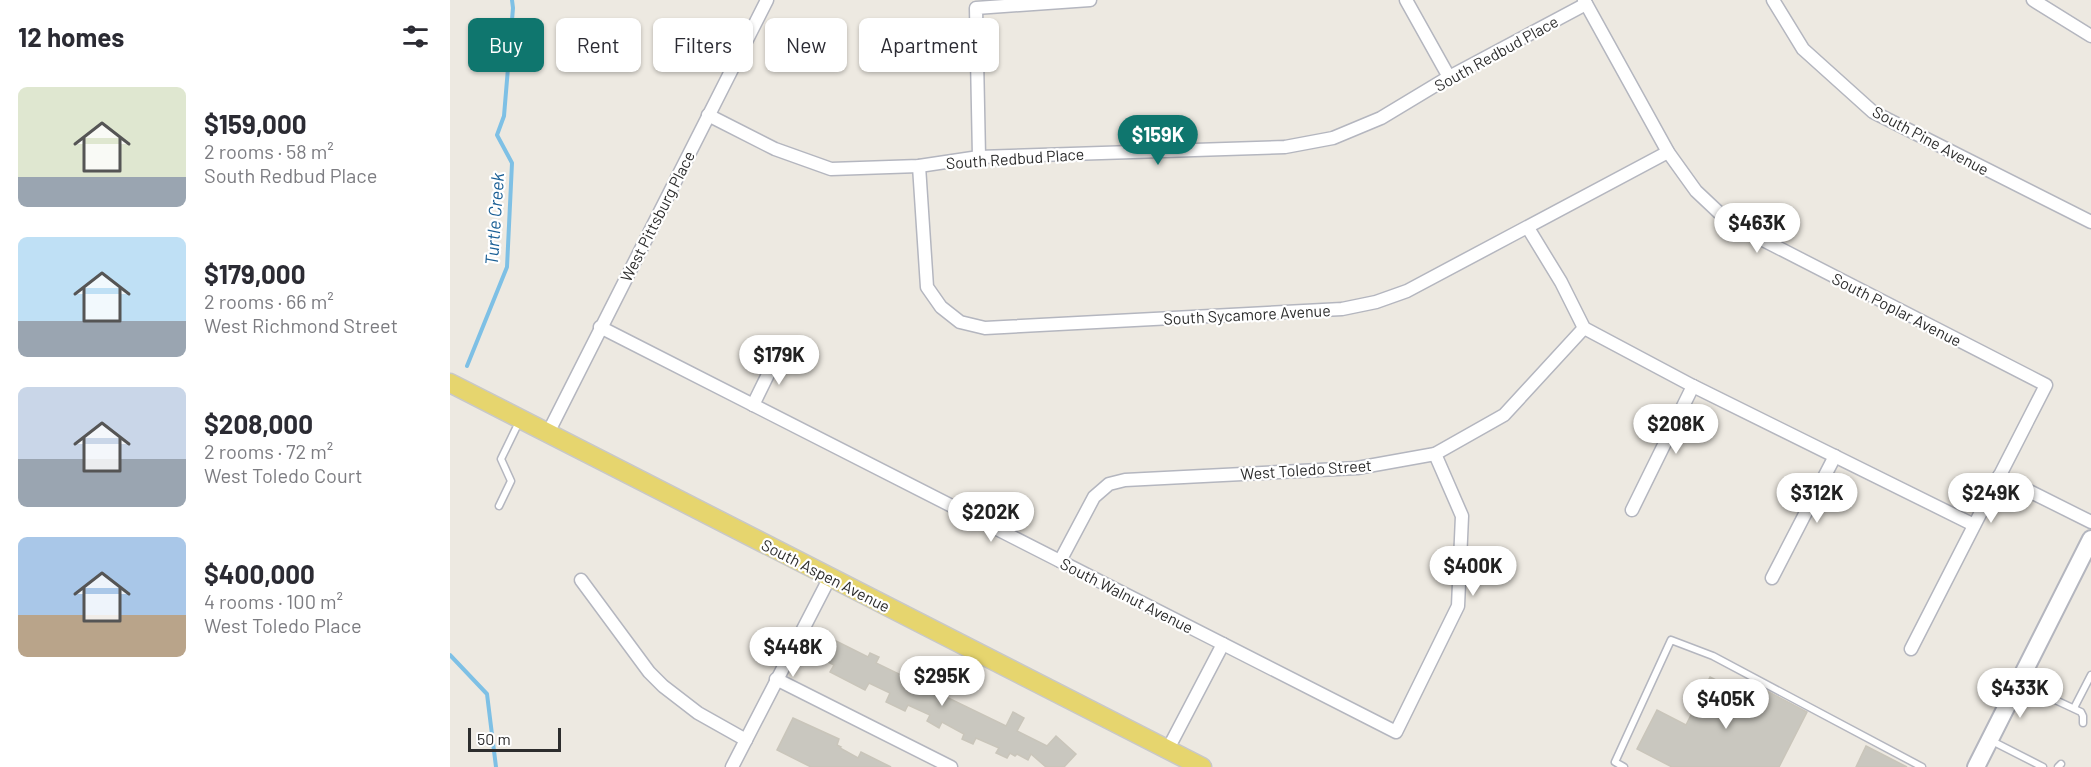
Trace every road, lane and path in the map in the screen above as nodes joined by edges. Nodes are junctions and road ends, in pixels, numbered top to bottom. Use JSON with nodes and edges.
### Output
{"nodes":[{"id":1,"x":767,"y":0,"type":"edge"},
{"id":2,"x":1089,"y":0,"type":"edge"},
{"id":3,"x":1406,"y":0,"type":"edge"},
{"id":4,"x":1773,"y":0,"type":"edge"},
{"id":5,"x":2033,"y":0,"type":"edge"},
{"id":6,"x":1585,"y":2,"type":"edge"},
{"id":7,"x":2091,"y":36,"type":"edge"},
{"id":8,"x":1449,"y":77,"type":"junction"},
{"id":9,"x":708,"y":115,"type":"junction"},
{"id":10,"x":1668,"y":152,"type":"junction"},
{"id":11,"x":980,"y":158,"type":"junction"},
{"id":12,"x":919,"y":166,"type":"junction"},
{"id":13,"x":2091,"y":222,"type":"edge"},
{"id":14,"x":1528,"y":228,"type":"junction"},
{"id":15,"x":600,"y":327,"type":"junction"},
{"id":16,"x":1584,"y":328,"type":"junction"},
{"id":17,"x":778,"y":354,"type":"dead end"},
{"id":18,"x":450,"y":384,"type":"edge"},
{"id":19,"x":1693,"y":386,"type":"junction"},
{"id":20,"x":753,"y":405,"type":"junction"},
{"id":21,"x":520,"y":419,"type":"junction"},
{"id":22,"x":548,"y":433,"type":"junction"},
{"id":23,"x":1435,"y":454,"type":"junction"},
{"id":24,"x":1835,"y":456,"type":"junction"},
{"id":25,"x":1999,"y":476,"type":"junction"},
{"id":26,"x":499,"y":506,"type":"dead end"},
{"id":27,"x":1632,"y":510,"type":"dead end"},
{"id":28,"x":2091,"y":522,"type":"edge"},
{"id":29,"x":1974,"y":525,"type":"junction"},
{"id":30,"x":2091,"y":539,"type":"edge"},
{"id":31,"x":1060,"y":561,"type":"junction"},
{"id":32,"x":830,"y":577,"type":"junction"},
{"id":33,"x":1772,"y":578,"type":"dead end"},
{"id":34,"x":581,"y":580,"type":"dead end"},
{"id":35,"x":1223,"y":644,"type":"junction"},
{"id":36,"x":1911,"y":649,"type":"dead end"},
{"id":37,"x":2091,"y":675,"type":"edge"},
{"id":38,"x":776,"y":679,"type":"junction"},
{"id":39,"x":2019,"y":682,"type":"junction"},
{"id":40,"x":2074,"y":708,"type":"junction"},
{"id":41,"x":2083,"y":723,"type":"dead end"},
{"id":42,"x":746,"y":740,"type":"junction"},
{"id":43,"x":1990,"y":740,"type":"junction"},
{"id":44,"x":1168,"y":749,"type":"junction"},
{"id":45,"x":1614,"y":765,"type":"edge"},
{"id":46,"x":732,"y":767,"type":"edge"},
{"id":47,"x":951,"y":767,"type":"edge"},
{"id":48,"x":1202,"y":767,"type":"edge"},
{"id":49,"x":1624,"y":767,"type":"edge"},
{"id":50,"x":1922,"y":767,"type":"edge"},
{"id":51,"x":1976,"y":767,"type":"edge"},
{"id":52,"x":2043,"y":767,"type":"edge"}],
"edges":[{"from":1,"to":9,"type":"street","name":"West Pittsburg Place"},
{"from":2,"to":11,"type":"street"},
{"from":3,"to":8,"type":"street"},
{"from":4,"to":13,"type":"street","name":"South Pine Avenue"},
{"from":5,"to":7,"type":"street"},
{"from":6,"to":8,"type":"street","name":"South Redbud Place"},
{"from":6,"to":10,"type":"street","name":"South Poplar Avenue"},
{"from":8,"to":11,"type":"street","name":"South Redbud Place"},
{"from":9,"to":12,"type":"street","name":"South Redbud Place"},
{"from":9,"to":15,"type":"street","name":"West Pittsburg Place"},
{"from":10,"to":14,"type":"street","name":"South Sycamore Avenue"},
{"from":10,"to":25,"type":"street","name":"South Poplar Avenue"},
{"from":11,"to":12,"type":"street","name":"South Redbud Place"},
{"from":12,"to":14,"type":"street","name":"South Sycamore Avenue"},
{"from":14,"to":16,"type":"street"},
{"from":15,"to":20,"type":"street","name":"South Walnut Avenue"},
{"from":15,"to":22,"type":"street","name":"West Pittsburg Place"},
{"from":16,"to":19,"type":"street"},
{"from":16,"to":23,"type":"street","name":"West Toledo Street"},
{"from":17,"to":20,"type":"street"},
{"from":18,"to":21,"type":"main road","name":"South Aspen Avenue"},
{"from":19,"to":24,"type":"street"},
{"from":19,"to":27,"type":"street"},
{"from":20,"to":31,"type":"street","name":"South Walnut Avenue"},
{"from":21,"to":22,"type":"main road","name":"South Aspen Avenue"},
{"from":21,"to":26,"type":"lane"},
{"from":22,"to":32,"type":"main road","name":"South Aspen Avenue"},
{"from":23,"to":31,"type":"street","name":"West Toledo Street"},
{"from":23,"to":35,"type":"street","name":"South Walnut Avenue"},
{"from":24,"to":29,"type":"street"},
{"from":24,"to":33,"type":"street"},
{"from":25,"to":28,"type":"street"},
{"from":25,"to":29,"type":"street"},
{"from":29,"to":36,"type":"street"},
{"from":30,"to":39,"type":"main road"},
{"from":31,"to":35,"type":"street","name":"South Walnut Avenue"},
{"from":32,"to":38,"type":"street"},
{"from":32,"to":44,"type":"main road","name":"South Aspen Avenue"},
{"from":34,"to":42,"type":"street"},
{"from":35,"to":44,"type":"street"},
{"from":37,"to":40,"type":"lane"},
{"from":38,"to":42,"type":"street"},
{"from":38,"to":47,"type":"street"},
{"from":39,"to":40,"type":"lane"},
{"from":39,"to":43,"type":"main road"},
{"from":40,"to":41,"type":"lane"},
{"from":42,"to":46,"type":"street"},
{"from":43,"to":51,"type":"main road"},
{"from":43,"to":52,"type":"lane"},
{"from":44,"to":48,"type":"main road","name":"South Aspen Avenue"},
{"from":45,"to":49,"type":"lane"},
{"from":45,"to":50,"type":"lane"}]}
